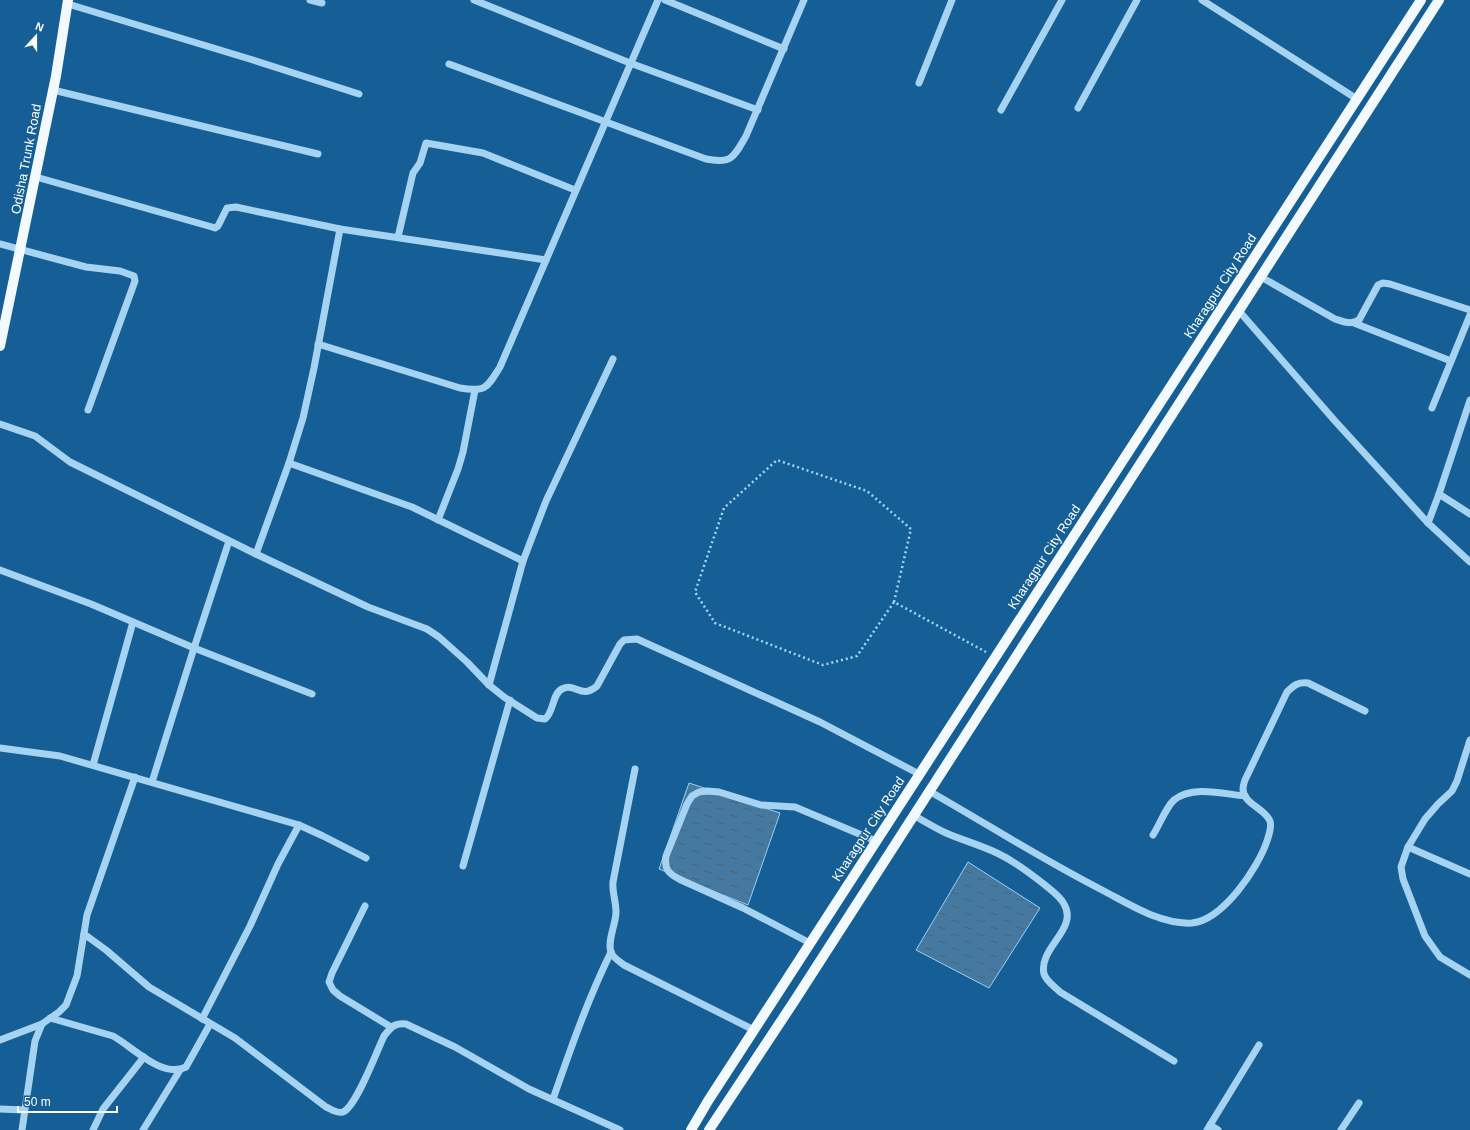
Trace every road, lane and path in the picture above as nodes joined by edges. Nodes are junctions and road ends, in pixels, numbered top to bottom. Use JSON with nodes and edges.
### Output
{"nodes":[{"id":1,"x":310,"y":0,"type":"edge"},
{"id":2,"x":474,"y":0,"type":"edge"},
{"id":3,"x":658,"y":0,"type":"edge"},
{"id":4,"x":665,"y":0,"type":"edge"},
{"id":5,"x":804,"y":0,"type":"edge"},
{"id":6,"x":952,"y":0,"type":"edge"},
{"id":7,"x":1062,"y":0,"type":"edge"},
{"id":8,"x":1137,"y":0,"type":"edge"},
{"id":9,"x":1202,"y":0,"type":"edge"},
{"id":10,"x":1421,"y":0,"type":"edge"},
{"id":11,"x":1439,"y":0,"type":"edge"},
{"id":12,"x":68,"y":2,"type":"edge"},
{"id":13,"x":322,"y":3,"type":"dead end"},
{"id":14,"x":784,"y":49,"type":"junction"},
{"id":15,"x":630,"y":63,"type":"junction"},
{"id":16,"x":449,"y":64,"type":"dead end"},
{"id":17,"x":919,"y":83,"type":"dead end"},
{"id":18,"x":53,"y":90,"type":"junction"},
{"id":19,"x":359,"y":94,"type":"dead end"},
{"id":20,"x":1357,"y":99,"type":"junction"},
{"id":21,"x":1078,"y":108,"type":"dead end"},
{"id":22,"x":758,"y":110,"type":"junction"},
{"id":23,"x":1001,"y":110,"type":"dead end"},
{"id":24,"x":605,"y":121,"type":"junction"},
{"id":25,"x":318,"y":154,"type":"dead end"},
{"id":26,"x":36,"y":177,"type":"junction"},
{"id":27,"x":575,"y":190,"type":"junction"},
{"id":28,"x":340,"y":229,"type":"junction"},
{"id":29,"x":398,"y":237,"type":"junction"},
{"id":30,"x":0,"y":244,"type":"edge"},
{"id":31,"x":20,"y":251,"type":"junction"},
{"id":32,"x":546,"y":260,"type":"junction"},
{"id":33,"x":1261,"y":277,"type":"junction"},
{"id":34,"x":1470,"y":310,"type":"edge"},
{"id":35,"x":1239,"y":311,"type":"junction"},
{"id":36,"x":1470,"y":315,"type":"edge"},
{"id":37,"x":1354,"y":323,"type":"junction"},
{"id":38,"x":318,"y":344,"type":"junction"},
{"id":39,"x":0,"y":346,"type":"edge"},
{"id":40,"x":613,"y":359,"type":"dead end"},
{"id":41,"x":1451,"y":361,"type":"junction"},
{"id":42,"x":475,"y":390,"type":"junction"},
{"id":43,"x":1470,"y":400,"type":"edge"},
{"id":44,"x":1432,"y":408,"type":"dead end"},
{"id":45,"x":88,"y":410,"type":"dead end"},
{"id":46,"x":0,"y":424,"type":"edge"},
{"id":47,"x":289,"y":463,"type":"junction"},
{"id":48,"x":1439,"y":494,"type":"junction"},
{"id":49,"x":1470,"y":514,"type":"edge"},
{"id":50,"x":438,"y":520,"type":"junction"},
{"id":51,"x":1428,"y":523,"type":"junction"},
{"id":52,"x":230,"y":541,"type":"junction"},
{"id":53,"x":256,"y":554,"type":"junction"},
{"id":54,"x":523,"y":561,"type":"junction"},
{"id":55,"x":1470,"y":562,"type":"edge"},
{"id":56,"x":0,"y":570,"type":"edge"},
{"id":57,"x":894,"y":602,"type":"junction"},
{"id":58,"x":133,"y":622,"type":"junction"},
{"id":59,"x":194,"y":648,"type":"junction"},
{"id":60,"x":995,"y":657,"type":"junction"},
{"id":61,"x":489,"y":685,"type":"junction"},
{"id":62,"x":312,"y":694,"type":"dead end"},
{"id":63,"x":510,"y":700,"type":"junction"},
{"id":64,"x":1365,"y":711,"type":"dead end"},
{"id":65,"x":1470,"y":740,"type":"edge"},
{"id":66,"x":0,"y":748,"type":"edge"},
{"id":67,"x":93,"y":765,"type":"junction"},
{"id":68,"x":635,"y":769,"type":"dead end"},
{"id":69,"x":920,"y":774,"type":"junction"},
{"id":70,"x":135,"y":777,"type":"junction"},
{"id":71,"x":152,"y":782,"type":"junction"},
{"id":72,"x":929,"y":791,"type":"junction"},
{"id":73,"x":1245,"y":796,"type":"junction"},
{"id":74,"x":913,"y":816,"type":"junction"},
{"id":75,"x":299,"y":825,"type":"junction"},
{"id":76,"x":1153,"y":835,"type":"dead end"},
{"id":77,"x":876,"y":841,"type":"junction"},
{"id":78,"x":1408,"y":847,"type":"junction"},
{"id":79,"x":366,"y":858,"type":"dead end"},
{"id":80,"x":463,"y":866,"type":"dead end"},
{"id":81,"x":1470,"y":874,"type":"edge"},
{"id":82,"x":365,"y":906,"type":"dead end"},
{"id":83,"x":84,"y":934,"type":"junction"},
{"id":84,"x":810,"y":943,"type":"junction"},
{"id":85,"x":611,"y":952,"type":"junction"},
{"id":86,"x":1470,"y":975,"type":"edge"},
{"id":87,"x":50,"y":1018,"type":"junction"},
{"id":88,"x":202,"y":1019,"type":"junction"},
{"id":89,"x":42,"y":1024,"type":"junction"},
{"id":90,"x":210,"y":1024,"type":"junction"},
{"id":91,"x":391,"y":1027,"type":"junction"},
{"id":92,"x":754,"y":1030,"type":"junction"},
{"id":93,"x":0,"y":1040,"type":"edge"},
{"id":94,"x":1259,"y":1045,"type":"dead end"},
{"id":95,"x":144,"y":1057,"type":"junction"},
{"id":96,"x":1174,"y":1061,"type":"dead end"},
{"id":97,"x":180,"y":1070,"type":"junction"},
{"id":98,"x":553,"y":1099,"type":"junction"},
{"id":99,"x":1359,"y":1103,"type":"dead end"},
{"id":100,"x":0,"y":1109,"type":"edge"},
{"id":101,"x":24,"y":1110,"type":"junction"},
{"id":102,"x":1208,"y":1128,"type":"edge"},
{"id":103,"x":22,"y":1130,"type":"edge"},
{"id":104,"x":93,"y":1130,"type":"edge"},
{"id":105,"x":142,"y":1130,"type":"edge"},
{"id":106,"x":620,"y":1130,"type":"edge"},
{"id":107,"x":691,"y":1130,"type":"edge"},
{"id":108,"x":709,"y":1130,"type":"edge"},
{"id":109,"x":1218,"y":1130,"type":"edge"},
{"id":110,"x":1341,"y":1130,"type":"edge"}],
"edges":[{"from":1,"to":13,"type":"street"},
{"from":2,"to":15,"type":"street"},
{"from":3,"to":15,"type":"street"},
{"from":4,"to":14,"type":"street"},
{"from":5,"to":14,"type":"street"},
{"from":6,"to":17,"type":"street"},
{"from":7,"to":23,"type":"street"},
{"from":8,"to":21,"type":"street"},
{"from":9,"to":20,"type":"street"},
{"from":10,"to":20,"type":"main road","name":"Kharagpur City Road"},
{"from":11,"to":33,"type":"main road"},
{"from":12,"to":18,"type":"main road","name":"Odisha Trunk Road"},
{"from":12,"to":19,"type":"street"},
{"from":14,"to":22,"type":"street"},
{"from":15,"to":22,"type":"street"},
{"from":15,"to":24,"type":"street"},
{"from":16,"to":24,"type":"street"},
{"from":18,"to":25,"type":"street"},
{"from":18,"to":26,"type":"main road","name":"Odisha Trunk Road"},
{"from":20,"to":60,"type":"main road","name":"Kharagpur City Road"},
{"from":22,"to":24,"type":"street"},
{"from":24,"to":27,"type":"street"},
{"from":26,"to":28,"type":"street"},
{"from":26,"to":31,"type":"main road","name":"Odisha Trunk Road"},
{"from":27,"to":29,"type":"street"},
{"from":27,"to":32,"type":"street"},
{"from":28,"to":29,"type":"street"},
{"from":28,"to":38,"type":"street"},
{"from":29,"to":32,"type":"street"},
{"from":30,"to":31,"type":"street"},
{"from":31,"to":39,"type":"main road","name":"Odisha Trunk Road"},
{"from":31,"to":45,"type":"street"},
{"from":32,"to":42,"type":"street"},
{"from":33,"to":35,"type":"main road"},
{"from":33,"to":37,"type":"street"},
{"from":34,"to":37,"type":"street"},
{"from":35,"to":51,"type":"street"},
{"from":35,"to":72,"type":"main road"},
{"from":36,"to":41,"type":"street"},
{"from":37,"to":41,"type":"street"},
{"from":38,"to":42,"type":"street"},
{"from":38,"to":47,"type":"street"},
{"from":40,"to":54,"type":"street"},
{"from":41,"to":44,"type":"street"},
{"from":42,"to":50,"type":"street"},
{"from":43,"to":48,"type":"street"},
{"from":46,"to":52,"type":"street"},
{"from":47,"to":50,"type":"street"},
{"from":47,"to":53,"type":"street"},
{"from":48,"to":49,"type":"street"},
{"from":48,"to":51,"type":"street"},
{"from":50,"to":54,"type":"street"},
{"from":51,"to":55,"type":"street"},
{"from":52,"to":53,"type":"street"},
{"from":52,"to":59,"type":"street"},
{"from":53,"to":61,"type":"street"},
{"from":54,"to":61,"type":"street"},
{"from":56,"to":58,"type":"street"},
{"from":57,"to":57,"type":"path"},
{"from":57,"to":60,"type":"path"},
{"from":58,"to":59,"type":"street"},
{"from":58,"to":67,"type":"street"},
{"from":59,"to":62,"type":"street"},
{"from":59,"to":71,"type":"street"},
{"from":60,"to":69,"type":"main road","name":"Kharagpur City Road"},
{"from":61,"to":63,"type":"street"},
{"from":63,"to":69,"type":"street"},
{"from":63,"to":80,"type":"street"},
{"from":64,"to":73,"type":"street"},
{"from":65,"to":78,"type":"street"},
{"from":66,"to":67,"type":"street"},
{"from":67,"to":70,"type":"street"},
{"from":68,"to":85,"type":"street"},
{"from":69,"to":77,"type":"main road","name":"Kharagpur City Road"},
{"from":70,"to":71,"type":"street"},
{"from":70,"to":83,"type":"street"},
{"from":71,"to":75,"type":"street"},
{"from":72,"to":73,"type":"street"},
{"from":72,"to":74,"type":"main road"},
{"from":73,"to":76,"type":"street"},
{"from":74,"to":96,"type":"street"},
{"from":74,"to":108,"type":"main road"},
{"from":75,"to":79,"type":"street"},
{"from":75,"to":88,"type":"street"},
{"from":77,"to":84,"type":"main road","name":"Kharagpur City Road"},
{"from":77,"to":84,"type":"street"},
{"from":78,"to":81,"type":"street"},
{"from":78,"to":86,"type":"street"},
{"from":82,"to":91,"type":"street"},
{"from":83,"to":87,"type":"street"},
{"from":83,"to":88,"type":"street"},
{"from":84,"to":92,"type":"main road","name":"Kharagpur City Road"},
{"from":85,"to":92,"type":"street"},
{"from":85,"to":98,"type":"street"},
{"from":87,"to":89,"type":"street"},
{"from":87,"to":95,"type":"street"},
{"from":88,"to":90,"type":"street"},
{"from":89,"to":93,"type":"street"},
{"from":89,"to":101,"type":"street"},
{"from":90,"to":91,"type":"street"},
{"from":90,"to":97,"type":"street"},
{"from":91,"to":98,"type":"street"},
{"from":92,"to":107,"type":"main road","name":"Kharagpur City Road"},
{"from":94,"to":102,"type":"street"},
{"from":95,"to":97,"type":"street"},
{"from":95,"to":104,"type":"street"},
{"from":97,"to":105,"type":"street"},
{"from":98,"to":106,"type":"street"},
{"from":99,"to":110,"type":"street"},
{"from":100,"to":101,"type":"street"},
{"from":101,"to":103,"type":"street"},
{"from":102,"to":109,"type":"street"}]}
